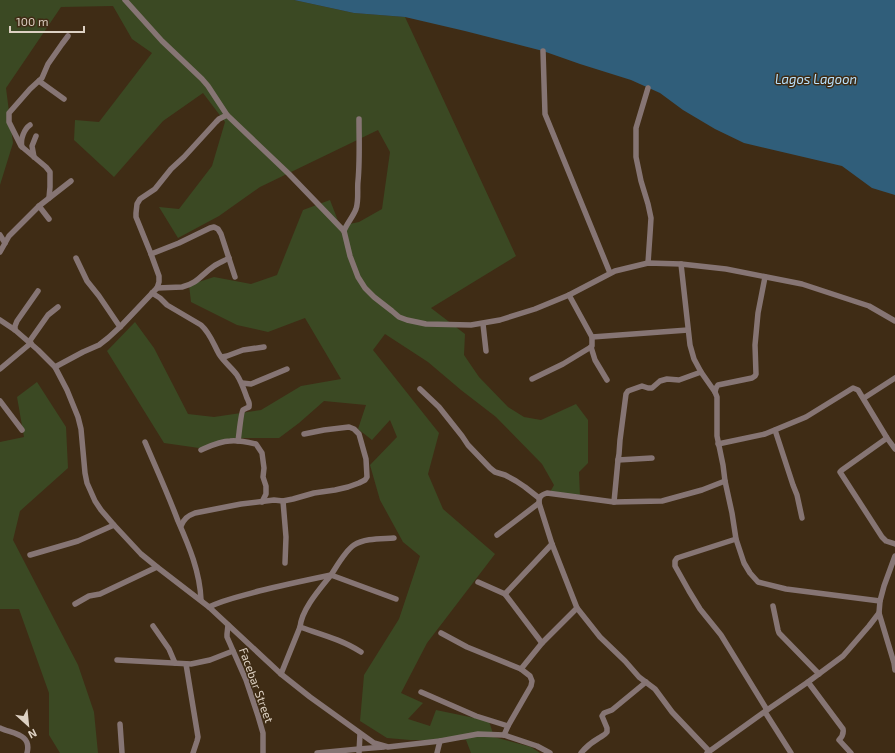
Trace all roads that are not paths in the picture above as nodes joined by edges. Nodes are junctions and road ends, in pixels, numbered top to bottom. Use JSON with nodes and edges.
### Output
{"nodes":[{"id":1,"x":125,"y":0,"type":"edge"},
{"id":2,"x":68,"y":36,"type":"dead end"},
{"id":3,"x":543,"y":51,"type":"dead end"},
{"id":4,"x":39,"y":81,"type":"junction"},
{"id":5,"x":648,"y":88,"type":"dead end"},
{"id":6,"x":64,"y":99,"type":"dead end"},
{"id":7,"x":227,"y":115,"type":"junction"},
{"id":8,"x":359,"y":119,"type":"dead end"},
{"id":9,"x":30,"y":125,"type":"dead end"},
{"id":10,"x":36,"y":136,"type":"dead end"},
{"id":11,"x":22,"y":147,"type":"junction"},
{"id":12,"x":34,"y":156,"type":"junction"},
{"id":13,"x":71,"y":181,"type":"dead end"},
{"id":14,"x":49,"y":198,"type":"junction"},
{"id":15,"x":39,"y":206,"type":"junction"},
{"id":16,"x":49,"y":219,"type":"dead end"},
{"id":17,"x":344,"y":231,"type":"junction"},
{"id":18,"x":0,"y":235,"type":"edge"},
{"id":19,"x":5,"y":243,"type":"junction"},
{"id":20,"x":0,"y":252,"type":"edge"},
{"id":21,"x":151,"y":254,"type":"junction"},
{"id":22,"x":76,"y":258,"type":"dead end"},
{"id":23,"x":228,"y":258,"type":"junction"},
{"id":24,"x":648,"y":263,"type":"junction"},
{"id":25,"x":681,"y":264,"type":"junction"},
{"id":26,"x":610,"y":273,"type":"junction"},
{"id":27,"x":235,"y":277,"type":"dead end"},
{"id":28,"x":765,"y":277,"type":"junction"},
{"id":29,"x":157,"y":288,"type":"junction"},
{"id":30,"x":38,"y":291,"type":"dead end"},
{"id":31,"x":152,"y":293,"type":"junction"},
{"id":32,"x":569,"y":295,"type":"junction"},
{"id":33,"x":58,"y":307,"type":"dead end"},
{"id":34,"x":0,"y":320,"type":"edge"},
{"id":35,"x":895,"y":321,"type":"edge"},
{"id":36,"x":483,"y":324,"type":"junction"},
{"id":37,"x":120,"y":327,"type":"junction"},
{"id":38,"x":15,"y":330,"type":"junction"},
{"id":39,"x":688,"y":330,"type":"junction"},
{"id":40,"x":592,"y":337,"type":"junction"},
{"id":41,"x":30,"y":342,"type":"junction"},
{"id":42,"x":264,"y":347,"type":"dead end"},
{"id":43,"x":591,"y":348,"type":"junction"},
{"id":44,"x":486,"y":351,"type":"dead end"},
{"id":45,"x":222,"y":357,"type":"junction"},
{"id":46,"x":55,"y":367,"type":"junction"},
{"id":47,"x":0,"y":369,"type":"edge"},
{"id":48,"x":287,"y":369,"type":"dead end"},
{"id":49,"x":700,"y":372,"type":"junction"},
{"id":50,"x":895,"y":378,"type":"edge"},
{"id":51,"x":532,"y":379,"type":"dead end"},
{"id":52,"x":607,"y":380,"type":"dead end"},
{"id":53,"x":242,"y":382,"type":"junction"},
{"id":54,"x":420,"y":389,"type":"dead end"},
{"id":55,"x":715,"y":392,"type":"junction"},
{"id":56,"x":864,"y":398,"type":"junction"},
{"id":57,"x":0,"y":401,"type":"edge"},
{"id":58,"x":22,"y":430,"type":"dead end"},
{"id":59,"x":775,"y":430,"type":"junction"},
{"id":60,"x":304,"y":434,"type":"dead end"},
{"id":61,"x":887,"y":438,"type":"junction"},
{"id":62,"x":238,"y":441,"type":"junction"},
{"id":63,"x":145,"y":442,"type":"dead end"},
{"id":64,"x":718,"y":444,"type":"junction"},
{"id":65,"x":895,"y":449,"type":"edge"},
{"id":66,"x":201,"y":450,"type":"dead end"},
{"id":67,"x":652,"y":458,"type":"dead end"},
{"id":68,"x":618,"y":460,"type":"junction"},
{"id":69,"x":725,"y":481,"type":"junction"},
{"id":70,"x":539,"y":500,"type":"junction"},
{"id":71,"x":284,"y":501,"type":"junction"},
{"id":72,"x":262,"y":502,"type":"junction"},
{"id":73,"x":614,"y":502,"type":"junction"},
{"id":74,"x":802,"y":518,"type":"dead end"},
{"id":75,"x":114,"y":525,"type":"junction"},
{"id":76,"x":180,"y":526,"type":"junction"},
{"id":77,"x":497,"y":535,"type":"dead end"},
{"id":78,"x":394,"y":538,"type":"dead end"},
{"id":79,"x":736,"y":539,"type":"junction"},
{"id":80,"x":552,"y":544,"type":"junction"},
{"id":81,"x":895,"y":544,"type":"edge"},
{"id":82,"x":30,"y":555,"type":"dead end"},
{"id":83,"x":895,"y":556,"type":"edge"},
{"id":84,"x":286,"y":563,"type":"dead end"},
{"id":85,"x":156,"y":567,"type":"junction"},
{"id":86,"x":331,"y":575,"type":"junction"},
{"id":87,"x":478,"y":582,"type":"dead end"},
{"id":88,"x":505,"y":594,"type":"junction"},
{"id":89,"x":396,"y":599,"type":"dead end"},
{"id":90,"x":201,"y":600,"type":"junction"},
{"id":91,"x":880,"y":601,"type":"junction"},
{"id":92,"x":75,"y":604,"type":"dead end"},
{"id":93,"x":773,"y":606,"type":"dead end"},
{"id":94,"x":209,"y":607,"type":"junction"},
{"id":95,"x":577,"y":608,"type":"junction"},
{"id":96,"x":879,"y":613,"type":"junction"},
{"id":97,"x":228,"y":625,"type":"junction"},
{"id":98,"x":153,"y":626,"type":"dead end"},
{"id":99,"x":300,"y":627,"type":"junction"},
{"id":100,"x":441,"y":633,"type":"dead end"},
{"id":101,"x":542,"y":643,"type":"junction"},
{"id":102,"x":233,"y":651,"type":"junction"},
{"id":103,"x":361,"y":652,"type":"dead end"},
{"id":104,"x":117,"y":660,"type":"dead end"},
{"id":105,"x":175,"y":663,"type":"junction"},
{"id":106,"x":186,"y":664,"type":"junction"},
{"id":107,"x":522,"y":669,"type":"junction"},
{"id":108,"x":895,"y":670,"type":"edge"},
{"id":109,"x":281,"y":674,"type":"junction"},
{"id":110,"x":819,"y":674,"type":"junction"},
{"id":111,"x":646,"y":682,"type":"junction"},
{"id":112,"x":808,"y":682,"type":"junction"},
{"id":113,"x":421,"y":692,"type":"dead end"},
{"id":114,"x":766,"y":711,"type":"junction"},
{"id":115,"x":120,"y":724,"type":"dead end"},
{"id":116,"x":508,"y":726,"type":"junction"},
{"id":117,"x":0,"y":728,"type":"edge"},
{"id":118,"x":360,"y":734,"type":"junction"},
{"id":119,"x":504,"y":735,"type":"junction"},
{"id":120,"x":440,"y":741,"type":"junction"},
{"id":121,"x":388,"y":747,"type":"junction"},
{"id":122,"x":359,"y":751,"type":"edge"},
{"id":123,"x":708,"y":752,"type":"edge"},
{"id":124,"x":27,"y":753,"type":"edge"},
{"id":125,"x":122,"y":753,"type":"edge"},
{"id":126,"x":193,"y":753,"type":"edge"},
{"id":127,"x":263,"y":753,"type":"edge"},
{"id":128,"x":317,"y":753,"type":"edge"},
{"id":129,"x":437,"y":753,"type":"edge"},
{"id":130,"x":550,"y":753,"type":"edge"},
{"id":131,"x":581,"y":753,"type":"edge"},
{"id":132,"x":791,"y":753,"type":"edge"},
{"id":133,"x":852,"y":753,"type":"edge"}],
"edges":[{"from":1,"to":7,"type":"street"},
{"from":2,"to":4,"type":"street"},
{"from":3,"to":26,"type":"street"},
{"from":4,"to":6,"type":"street"},
{"from":4,"to":11,"type":"street"},
{"from":5,"to":24,"type":"street"},
{"from":7,"to":17,"type":"street"},
{"from":7,"to":21,"type":"street"},
{"from":8,"to":17,"type":"street"},
{"from":9,"to":11,"type":"street"},
{"from":10,"to":12,"type":"street"},
{"from":11,"to":12,"type":"street"},
{"from":12,"to":14,"type":"street"},
{"from":13,"to":14,"type":"street"},
{"from":14,"to":15,"type":"street"},
{"from":15,"to":16,"type":"street"},
{"from":15,"to":19,"type":"street"},
{"from":17,"to":36,"type":"street"},
{"from":18,"to":19,"type":"street"},
{"from":19,"to":20,"type":"street"},
{"from":21,"to":23,"type":"street"},
{"from":21,"to":29,"type":"street"},
{"from":22,"to":37,"type":"street"},
{"from":23,"to":27,"type":"street"},
{"from":23,"to":29,"type":"street"},
{"from":24,"to":25,"type":"street"},
{"from":24,"to":26,"type":"street"},
{"from":25,"to":28,"type":"street"},
{"from":25,"to":39,"type":"street"},
{"from":26,"to":32,"type":"street"},
{"from":28,"to":35,"type":"street"},
{"from":28,"to":55,"type":"street"},
{"from":29,"to":31,"type":"street"},
{"from":30,"to":38,"type":"street"},
{"from":31,"to":37,"type":"street"},
{"from":31,"to":45,"type":"street"},
{"from":32,"to":36,"type":"street"},
{"from":32,"to":40,"type":"street"},
{"from":33,"to":41,"type":"street"},
{"from":34,"to":38,"type":"street"},
{"from":36,"to":44,"type":"street"},
{"from":37,"to":46,"type":"street"},
{"from":38,"to":41,"type":"street"},
{"from":39,"to":40,"type":"street"},
{"from":39,"to":49,"type":"street"},
{"from":40,"to":43,"type":"street"},
{"from":41,"to":46,"type":"street"},
{"from":41,"to":47,"type":"street"},
{"from":42,"to":45,"type":"street"},
{"from":43,"to":51,"type":"street"},
{"from":43,"to":52,"type":"street"},
{"from":45,"to":53,"type":"street"},
{"from":46,"to":75,"type":"street"},
{"from":48,"to":53,"type":"street"},
{"from":49,"to":55,"type":"street"},
{"from":49,"to":68,"type":"street"},
{"from":50,"to":56,"type":"street"},
{"from":53,"to":62,"type":"street"},
{"from":54,"to":70,"type":"street"},
{"from":55,"to":64,"type":"street"},
{"from":56,"to":59,"type":"street"},
{"from":56,"to":61,"type":"street"},
{"from":57,"to":58,"type":"street"},
{"from":59,"to":64,"type":"street"},
{"from":59,"to":74,"type":"street"},
{"from":60,"to":71,"type":"street"},
{"from":61,"to":65,"type":"street"},
{"from":61,"to":81,"type":"street"},
{"from":62,"to":66,"type":"street"},
{"from":62,"to":72,"type":"street"},
{"from":63,"to":76,"type":"street"},
{"from":64,"to":69,"type":"street"},
{"from":67,"to":68,"type":"street"},
{"from":68,"to":73,"type":"street"},
{"from":69,"to":73,"type":"street"},
{"from":69,"to":79,"type":"street"},
{"from":70,"to":73,"type":"street"},
{"from":70,"to":77,"type":"street"},
{"from":70,"to":80,"type":"street"},
{"from":71,"to":72,"type":"street"},
{"from":71,"to":84,"type":"street"},
{"from":72,"to":76,"type":"street"},
{"from":75,"to":82,"type":"street"},
{"from":75,"to":85,"type":"street"},
{"from":76,"to":90,"type":"street"},
{"from":78,"to":86,"type":"street"},
{"from":79,"to":91,"type":"street"},
{"from":79,"to":114,"type":"street"},
{"from":80,"to":88,"type":"street"},
{"from":80,"to":95,"type":"street"},
{"from":83,"to":91,"type":"street"},
{"from":85,"to":90,"type":"street"},
{"from":85,"to":92,"type":"street"},
{"from":86,"to":89,"type":"street"},
{"from":86,"to":94,"type":"street"},
{"from":86,"to":99,"type":"street"},
{"from":87,"to":88,"type":"street"},
{"from":88,"to":101,"type":"street"},
{"from":90,"to":94,"type":"street"},
{"from":91,"to":96,"type":"street"},
{"from":93,"to":110,"type":"street"},
{"from":94,"to":97,"type":"street"},
{"from":95,"to":101,"type":"street"},
{"from":95,"to":111,"type":"street"},
{"from":96,"to":108,"type":"street"},
{"from":96,"to":110,"type":"street"},
{"from":97,"to":102,"type":"street","name":"Facebar Street"},
{"from":97,"to":109,"type":"street"},
{"from":98,"to":105,"type":"street"},
{"from":99,"to":103,"type":"street"},
{"from":99,"to":109,"type":"street"},
{"from":100,"to":107,"type":"street"},
{"from":101,"to":107,"type":"street"},
{"from":102,"to":106,"type":"street"},
{"from":102,"to":127,"type":"street","name":"Facebar Street"},
{"from":104,"to":105,"type":"street"},
{"from":105,"to":106,"type":"street"},
{"from":106,"to":126,"type":"street"},
{"from":107,"to":116,"type":"street"},
{"from":109,"to":118,"type":"street"},
{"from":110,"to":112,"type":"street"},
{"from":111,"to":123,"type":"street"},
{"from":111,"to":131,"type":"street"},
{"from":112,"to":114,"type":"street"},
{"from":112,"to":133,"type":"street"},
{"from":113,"to":116,"type":"street"},
{"from":114,"to":123,"type":"street"},
{"from":114,"to":132,"type":"street"},
{"from":115,"to":125,"type":"street"},
{"from":116,"to":119,"type":"street"},
{"from":117,"to":124,"type":"street"},
{"from":118,"to":121,"type":"street"},
{"from":118,"to":122,"type":"street"},
{"from":119,"to":120,"type":"street"},
{"from":119,"to":130,"type":"street"},
{"from":120,"to":121,"type":"street"},
{"from":120,"to":129,"type":"street"},
{"from":121,"to":122,"type":"street"},
{"from":122,"to":128,"type":"street"}]}
